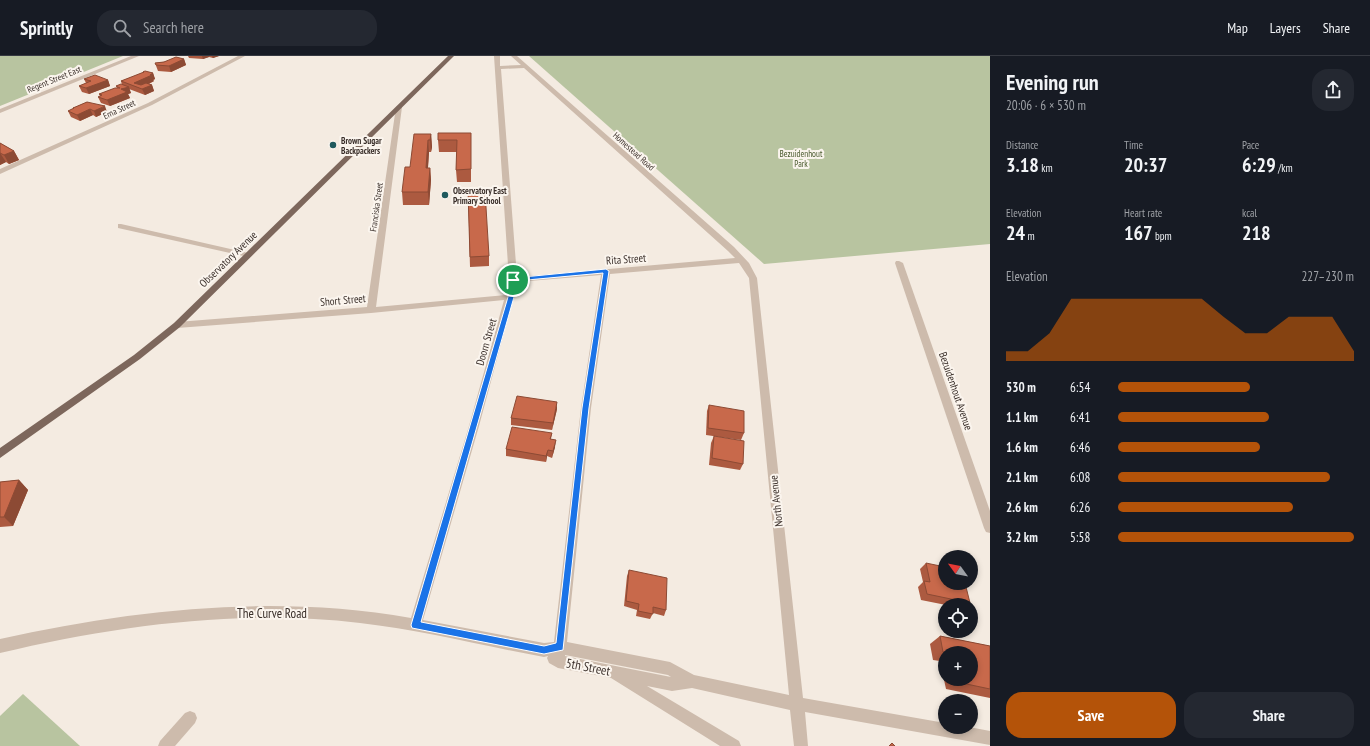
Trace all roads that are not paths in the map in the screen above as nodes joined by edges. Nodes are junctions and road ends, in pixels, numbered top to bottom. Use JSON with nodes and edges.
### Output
{"nodes":[{"id":1,"x":136,"y":56,"type":"edge"},
{"id":2,"x":242,"y":56,"type":"edge"},
{"id":3,"x":451,"y":56,"type":"edge"},
{"id":4,"x":497,"y":56,"type":"edge"},
{"id":5,"x":514,"y":56,"type":"edge"},
{"id":6,"x":525,"y":66,"type":"junction"},
{"id":7,"x":498,"y":68,"type":"junction"},
{"id":8,"x":399,"y":107,"type":"junction"},
{"id":9,"x":0,"y":111,"type":"edge"},
{"id":10,"x":0,"y":172,"type":"edge"},
{"id":11,"x":121,"y":226,"type":"dead end"},
{"id":12,"x":248,"y":255,"type":"junction"},
{"id":13,"x":741,"y":260,"type":"junction"},
{"id":14,"x":899,"y":263,"type":"dead end"},
{"id":15,"x":606,"y":271,"type":"junction"},
{"id":16,"x":513,"y":280,"type":"junction"},
{"id":17,"x":511,"y":297,"type":"junction"},
{"id":18,"x":371,"y":310,"type":"junction"},
{"id":19,"x":176,"y":325,"type":"junction"},
{"id":20,"x":0,"y":454,"type":"edge"},
{"id":21,"x":990,"y":528,"type":"edge"},
{"id":22,"x":415,"y":625,"type":"junction"},
{"id":23,"x":0,"y":646,"type":"edge"},
{"id":24,"x":560,"y":647,"type":"junction"},
{"id":25,"x":544,"y":650,"type":"junction"},
{"id":26,"x":558,"y":661,"type":"junction"},
{"id":27,"x":609,"y":672,"type":"junction"},
{"id":28,"x":692,"y":681,"type":"junction"},
{"id":29,"x":798,"y":704,"type":"junction"},
{"id":30,"x":190,"y":718,"type":"dead end"},
{"id":31,"x":990,"y":738,"type":"edge"},
{"id":32,"x":802,"y":744,"type":"edge"},
{"id":33,"x":165,"y":746,"type":"edge"},
{"id":34,"x":734,"y":746,"type":"edge"}],
"edges":[{"from":1,"to":9,"type":"street","name":"Regent Street East"},
{"from":2,"to":10,"type":"street","name":"Erna Street"},
{"from":3,"to":8,"type":"main road","name":"Observatory Avenue"},
{"from":4,"to":7,"type":"street","name":"Doorn Street"},
{"from":5,"to":6,"type":"street","name":"Homestead Road"},
{"from":6,"to":7,"type":"street"},
{"from":6,"to":13,"type":"street","name":"Homestead Road"},
{"from":7,"to":16,"type":"street","name":"Doorn Street"},
{"from":8,"to":12,"type":"main road","name":"Observatory Avenue"},
{"from":8,"to":18,"type":"street","name":"Franciska Street"},
{"from":11,"to":12,"type":"street"},
{"from":12,"to":19,"type":"main road","name":"Observatory Avenue"},
{"from":13,"to":15,"type":"street","name":"Rita Street"},
{"from":13,"to":29,"type":"street","name":"North Avenue"},
{"from":14,"to":21,"type":"street","name":"Bezuidenhout Avenue"},
{"from":15,"to":16,"type":"street","name":"Rita Street"},
{"from":15,"to":24,"type":"street"},
{"from":16,"to":17,"type":"street","name":"Doorn Street"},
{"from":17,"to":18,"type":"street","name":"Short Street"},
{"from":17,"to":22,"type":"street","name":"Doorn Street"},
{"from":18,"to":19,"type":"street","name":"Short Street"},
{"from":19,"to":20,"type":"main road","name":"Observatory Avenue"},
{"from":22,"to":23,"type":"street","name":"The Curve Road"},
{"from":22,"to":25,"type":"street","name":"The Curve Road"},
{"from":24,"to":25,"type":"street","name":"5th Street"},
{"from":24,"to":26,"type":"street"},
{"from":24,"to":28,"type":"street","name":"5th Street"},
{"from":25,"to":26,"type":"street","name":"5th Street"},
{"from":26,"to":27,"type":"street","name":"5th Street"},
{"from":27,"to":28,"type":"street","name":"5th Street"},
{"from":27,"to":34,"type":"street"},
{"from":28,"to":29,"type":"street","name":"5th Street"},
{"from":29,"to":31,"type":"street","name":"5th Street"},
{"from":29,"to":32,"type":"street","name":"North Avenue"},
{"from":30,"to":33,"type":"street"}]}
